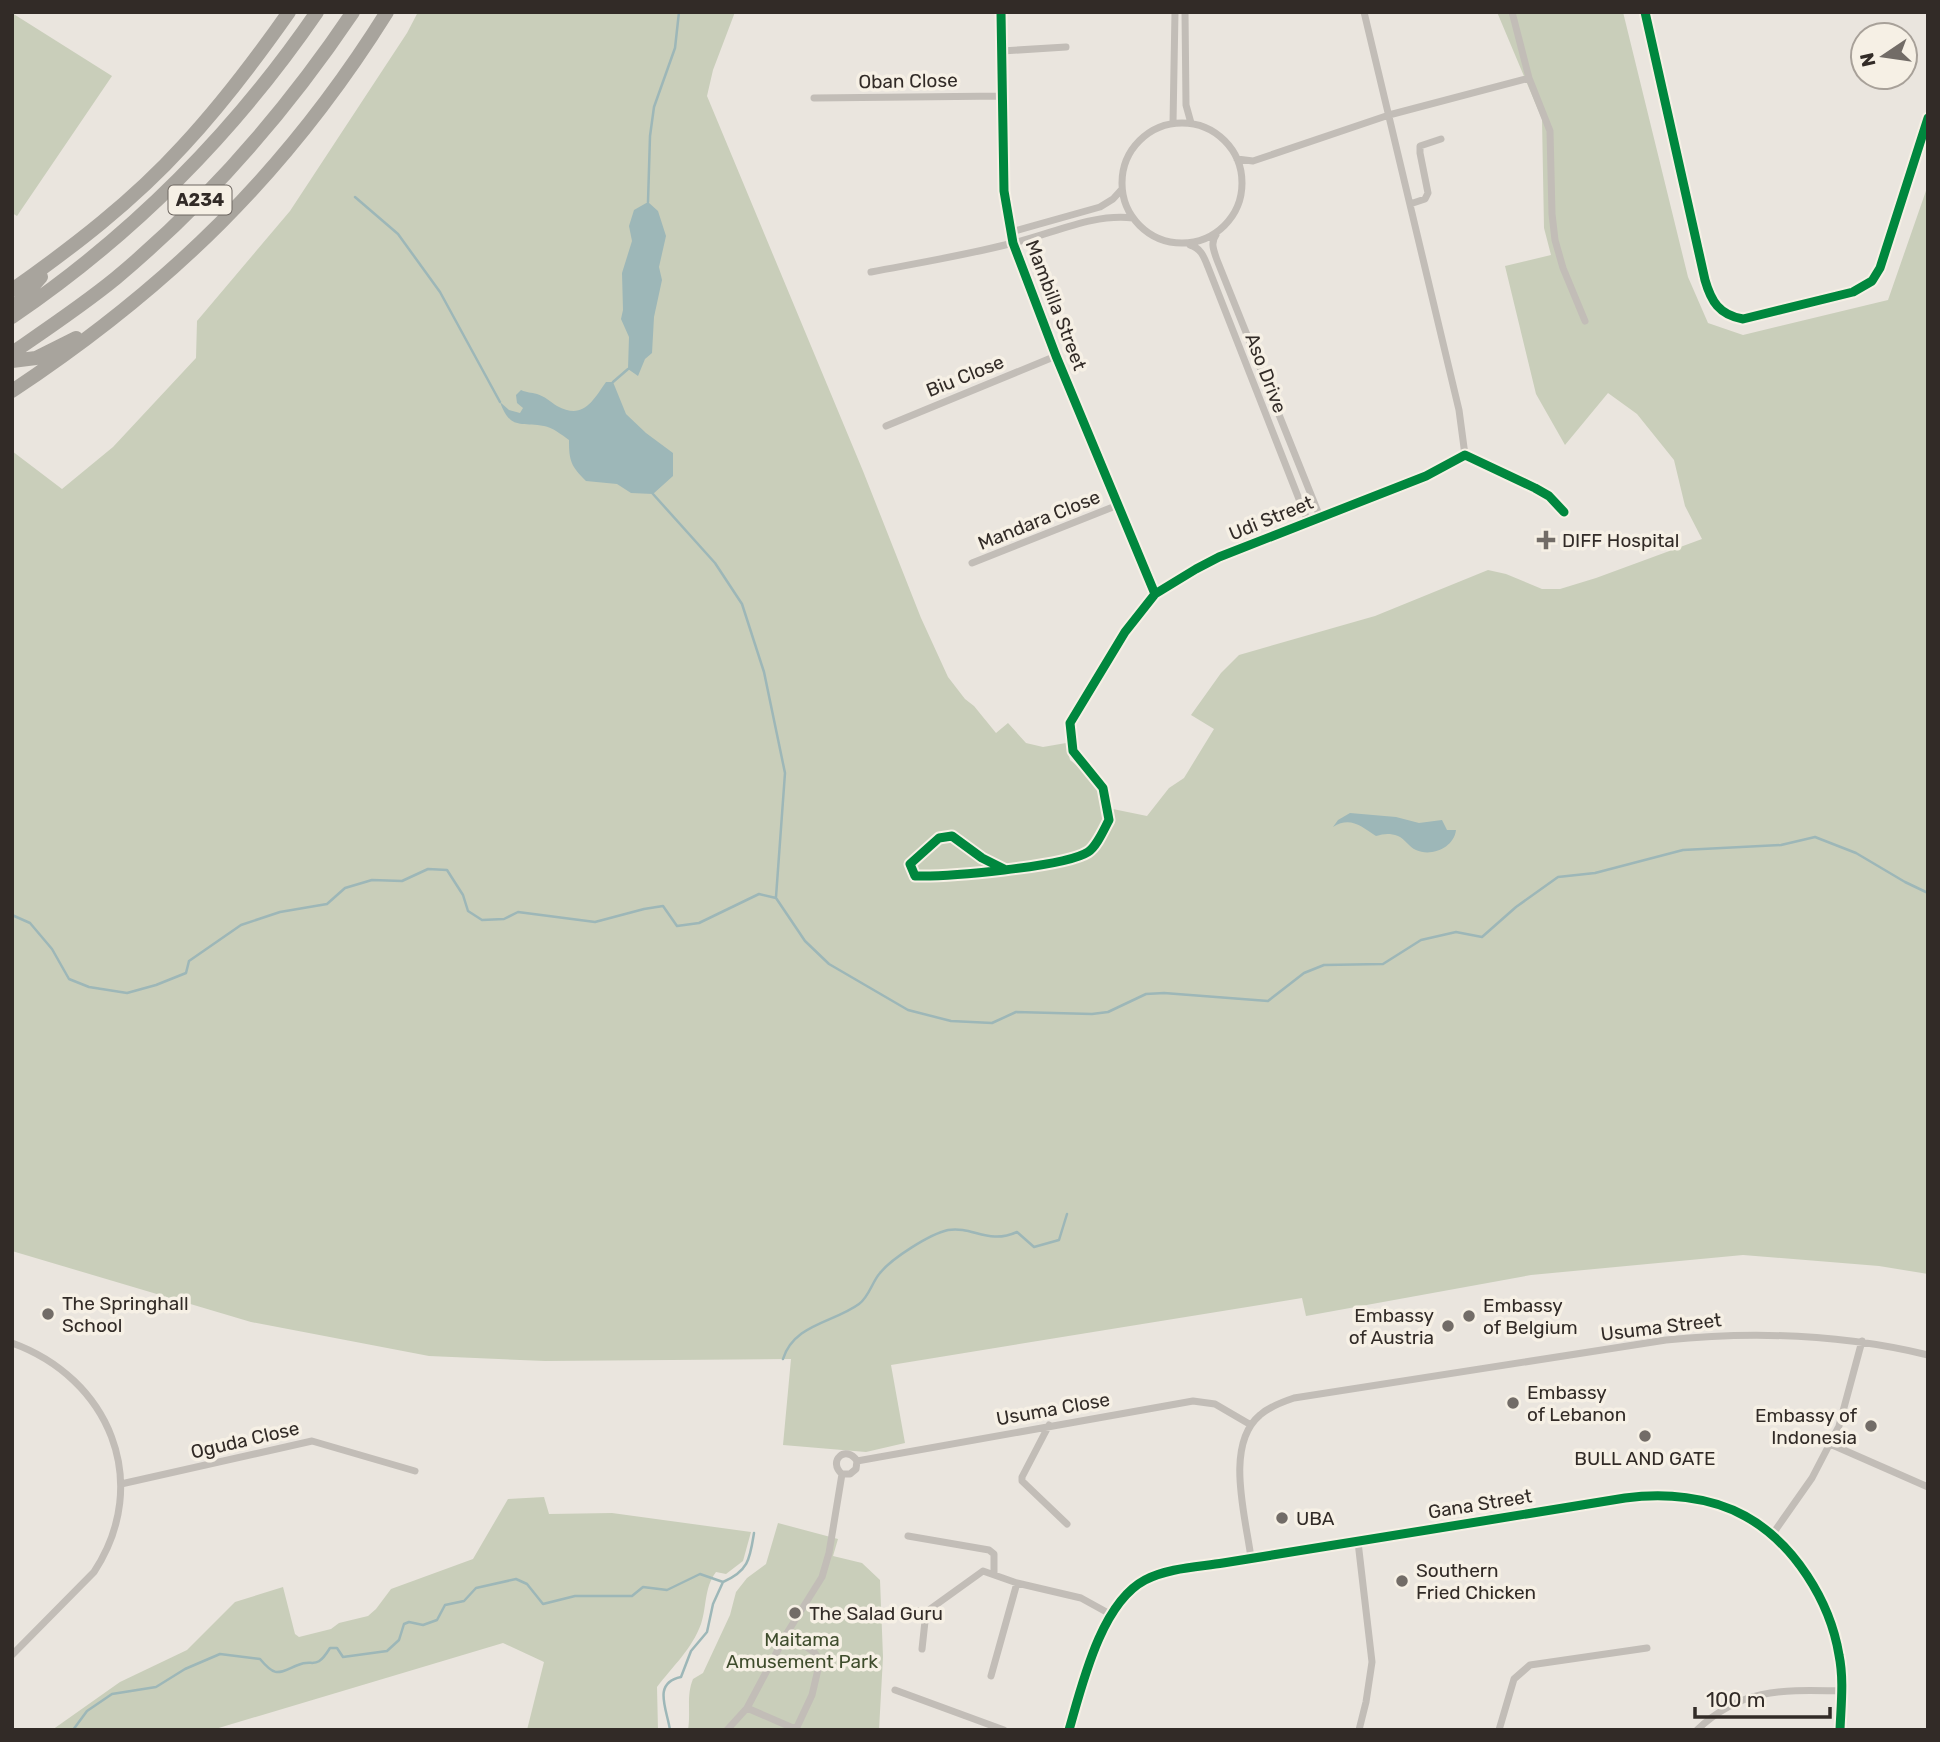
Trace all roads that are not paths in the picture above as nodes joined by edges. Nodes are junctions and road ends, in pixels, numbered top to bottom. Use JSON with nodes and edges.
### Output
{"nodes":[{"id":1,"x":289,"y":12,"type":"edge"},
{"id":2,"x":317,"y":12,"type":"edge"},
{"id":3,"x":353,"y":12,"type":"edge"},
{"id":4,"x":387,"y":12,"type":"edge"},
{"id":5,"x":1001,"y":12,"type":"edge"},
{"id":6,"x":1175,"y":12,"type":"edge"},
{"id":7,"x":1185,"y":12,"type":"edge"},
{"id":8,"x":1364,"y":12,"type":"edge"},
{"id":9,"x":1512,"y":12,"type":"edge"},
{"id":10,"x":1645,"y":12,"type":"edge"},
{"id":11,"x":1066,"y":47,"type":"dead end"},
{"id":12,"x":1002,"y":51,"type":"junction"},
{"id":13,"x":1529,"y":78,"type":"junction"},
{"id":14,"x":1003,"y":96,"type":"junction"},
{"id":15,"x":814,"y":98,"type":"dead end"},
{"id":16,"x":1389,"y":115,"type":"junction"},
{"id":17,"x":1928,"y":118,"type":"edge"},
{"id":18,"x":1173,"y":123,"type":"junction"},
{"id":19,"x":1191,"y":123,"type":"junction"},
{"id":20,"x":1441,"y":139,"type":"dead end"},
{"id":21,"x":1237,"y":159,"type":"junction"},
{"id":22,"x":1122,"y":189,"type":"junction"},
{"id":23,"x":1410,"y":204,"type":"junction"},
{"id":24,"x":1133,"y":218,"type":"junction"},
{"id":25,"x":1011,"y":232,"type":"junction"},
{"id":26,"x":1218,"y":232,"type":"junction"},
{"id":27,"x":1013,"y":243,"type":"junction"},
{"id":28,"x":1186,"y":244,"type":"junction"},
{"id":29,"x":60,"y":255,"type":"junction"},
{"id":30,"x":871,"y":272,"type":"dead end"},
{"id":31,"x":12,"y":290,"type":"edge"},
{"id":32,"x":12,"y":310,"type":"edge"},
{"id":33,"x":117,"y":316,"type":"junction"},
{"id":34,"x":12,"y":317,"type":"edge"},
{"id":35,"x":1585,"y":321,"type":"dead end"},
{"id":36,"x":12,"y":354,"type":"edge"},
{"id":37,"x":1056,"y":356,"type":"junction"},
{"id":38,"x":12,"y":361,"type":"edge"},
{"id":39,"x":12,"y":391,"type":"edge"},
{"id":40,"x":886,"y":426,"type":"dead end"},
{"id":41,"x":1465,"y":454,"type":"junction"},
{"id":42,"x":1118,"y":505,"type":"junction"},
{"id":43,"x":1564,"y":512,"type":"dead end"},
{"id":44,"x":1320,"y":517,"type":"junction"},
{"id":45,"x":1308,"y":522,"type":"junction"},
{"id":46,"x":972,"y":563,"type":"dead end"},
{"id":47,"x":1155,"y":594,"type":"junction"},
{"id":48,"x":1004,"y":869,"type":"junction"},
{"id":49,"x":1862,"y":1341,"type":"junction"},
{"id":50,"x":12,"y":1343,"type":"edge"},
{"id":51,"x":1928,"y":1355,"type":"edge"},
{"id":52,"x":1251,"y":1424,"type":"junction"},
{"id":53,"x":1049,"y":1425,"type":"junction"},
{"id":54,"x":1830,"y":1444,"type":"junction"},
{"id":55,"x":857,"y":1461,"type":"junction"},
{"id":56,"x":415,"y":1471,"type":"dead end"},
{"id":57,"x":842,"y":1474,"type":"junction"},
{"id":58,"x":121,"y":1485,"type":"junction"},
{"id":59,"x":1928,"y":1487,"type":"edge"},
{"id":60,"x":1066,"y":1524,"type":"dead end"},
{"id":61,"x":1772,"y":1535,"type":"junction"},
{"id":62,"x":908,"y":1536,"type":"dead end"},
{"id":63,"x":1358,"y":1542,"type":"junction"},
{"id":64,"x":1251,"y":1558,"type":"junction"},
{"id":65,"x":994,"y":1573,"type":"junction"},
{"id":66,"x":1017,"y":1583,"type":"junction"},
{"id":67,"x":913,"y":1610,"type":"dead end"},
{"id":68,"x":926,"y":1612,"type":"junction"},
{"id":69,"x":1110,"y":1614,"type":"junction"},
{"id":70,"x":787,"y":1633,"type":"junction"},
{"id":71,"x":1647,"y":1648,"type":"dead end"},
{"id":72,"x":922,"y":1649,"type":"dead end"},
{"id":73,"x":12,"y":1655,"type":"edge"},
{"id":74,"x":991,"y":1676,"type":"dead end"},
{"id":75,"x":895,"y":1690,"type":"dead end"},
{"id":76,"x":1842,"y":1691,"type":"junction"},
{"id":77,"x":747,"y":1708,"type":"junction"},
{"id":78,"x":727,"y":1730,"type":"edge"},
{"id":79,"x":1004,"y":1730,"type":"edge"},
{"id":80,"x":1069,"y":1730,"type":"edge"},
{"id":81,"x":1359,"y":1730,"type":"edge"},
{"id":82,"x":1499,"y":1730,"type":"edge"},
{"id":83,"x":1697,"y":1730,"type":"edge"},
{"id":84,"x":1840,"y":1730,"type":"edge"}],
"edges":[{"from":1,"to":29,"type":"highway"},
{"from":2,"to":34,"type":"highway","number":"A234"},
{"from":3,"to":36,"type":"highway","number":"A234"},
{"from":4,"to":33,"type":"highway"},
{"from":5,"to":12,"type":"street","name":"Mambilla Street"},
{"from":6,"to":18,"type":"street"},
{"from":7,"to":19,"type":"street"},
{"from":8,"to":16,"type":"street"},
{"from":9,"to":13,"type":"street"},
{"from":10,"to":17,"type":"street"},
{"from":11,"to":12,"type":"street"},
{"from":12,"to":14,"type":"street","name":"Mambilla Street"},
{"from":13,"to":16,"type":"street"},
{"from":13,"to":35,"type":"street"},
{"from":14,"to":15,"type":"street","name":"Oban Close"},
{"from":14,"to":25,"type":"street","name":"Mambilla Street"},
{"from":16,"to":21,"type":"street"},
{"from":16,"to":23,"type":"street"},
{"from":18,"to":19,"type":"street"},
{"from":18,"to":22,"type":"street"},
{"from":19,"to":21,"type":"street"},
{"from":20,"to":23,"type":"street"},
{"from":21,"to":26,"type":"street"},
{"from":22,"to":24,"type":"street"},
{"from":22,"to":25,"type":"street"},
{"from":23,"to":41,"type":"street"},
{"from":24,"to":27,"type":"street"},
{"from":24,"to":28,"type":"street"},
{"from":25,"to":27,"type":"street","name":"Mambilla Street"},
{"from":26,"to":28,"type":"street"},
{"from":26,"to":44,"type":"street","name":"Aso Drive"},
{"from":27,"to":30,"type":"street"},
{"from":27,"to":37,"type":"street","name":"Mambilla Street"},
{"from":28,"to":45,"type":"street","name":"Aso Drive"},
{"from":29,"to":31,"type":"highway"},
{"from":29,"to":32,"type":"highway"},
{"from":33,"to":38,"type":"highway"},
{"from":33,"to":39,"type":"highway"},
{"from":37,"to":40,"type":"street","name":"Biu Close"},
{"from":37,"to":42,"type":"street","name":"Mambilla Street"},
{"from":41,"to":43,"type":"street"},
{"from":41,"to":44,"type":"street","name":"Udi Street"},
{"from":42,"to":46,"type":"street","name":"Mandara Close"},
{"from":42,"to":47,"type":"street","name":"Mambilla Street"},
{"from":44,"to":45,"type":"street","name":"Udi Street"},
{"from":45,"to":47,"type":"street","name":"Udi Street"},
{"from":47,"to":48,"type":"street","name":"Udi Street"},
{"from":48,"to":48,"type":"street"},
{"from":49,"to":51,"type":"street","name":"Usuma Street"},
{"from":49,"to":52,"type":"street","name":"Usuma Street"},
{"from":49,"to":54,"type":"street"},
{"from":50,"to":58,"type":"street"},
{"from":52,"to":53,"type":"street","name":"Usuma Close"},
{"from":52,"to":64,"type":"street"},
{"from":53,"to":55,"type":"street","name":"Usuma Close"},
{"from":53,"to":60,"type":"street"},
{"from":54,"to":59,"type":"street"},
{"from":54,"to":61,"type":"street"},
{"from":55,"to":57,"type":"street"},
{"from":55,"to":57,"type":"street","name":"Usuma Close"},
{"from":56,"to":58,"type":"street","name":"Oguda Close"},
{"from":57,"to":70,"type":"street","name":"Usuma Close"},
{"from":58,"to":73,"type":"street"},
{"from":61,"to":63,"type":"street","name":"Gana Street"},
{"from":61,"to":76,"type":"street","name":"Gana Street"},
{"from":62,"to":65,"type":"street"},
{"from":63,"to":64,"type":"street","name":"Gana Street"},
{"from":63,"to":81,"type":"street"},
{"from":64,"to":69,"type":"street","name":"Gana Street"},
{"from":65,"to":66,"type":"street"},
{"from":65,"to":68,"type":"street"},
{"from":66,"to":69,"type":"street"},
{"from":66,"to":74,"type":"street"},
{"from":67,"to":68,"type":"street"},
{"from":68,"to":72,"type":"street"},
{"from":69,"to":80,"type":"street","name":"Gana Street"},
{"from":70,"to":77,"type":"street","name":"Usuma Close"},
{"from":70,"to":77,"type":"street"},
{"from":71,"to":82,"type":"street"},
{"from":75,"to":79,"type":"street"},
{"from":76,"to":83,"type":"street"},
{"from":76,"to":84,"type":"street","name":"Gana Street"},
{"from":77,"to":78,"type":"street","name":"Usuma Close"}]}
